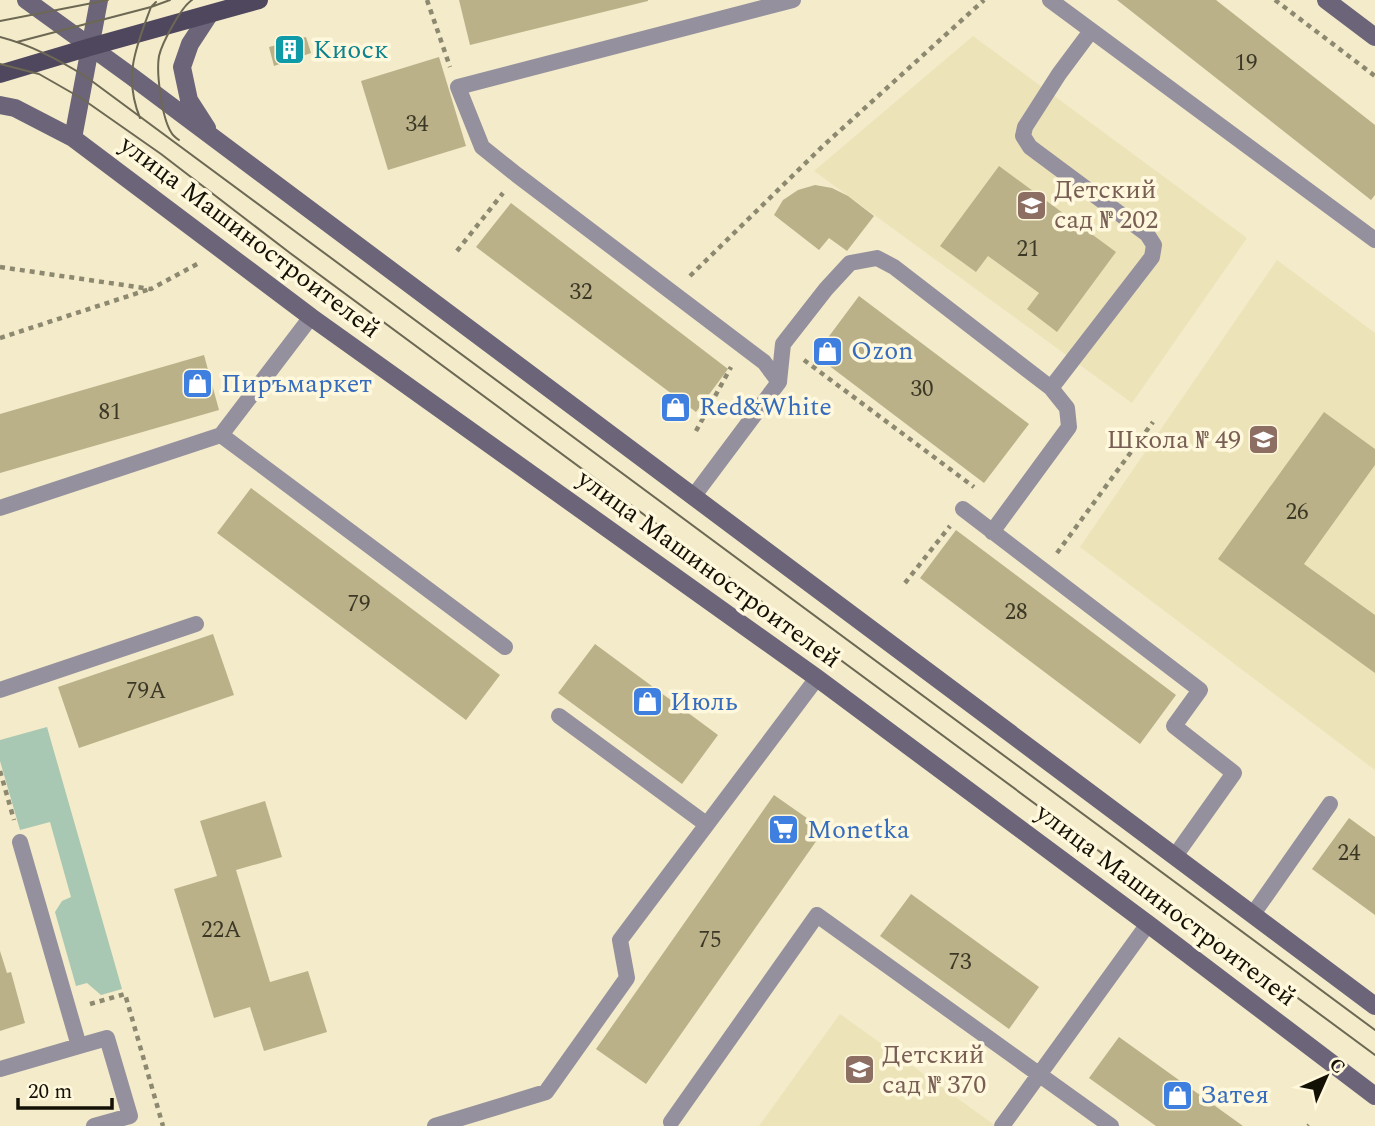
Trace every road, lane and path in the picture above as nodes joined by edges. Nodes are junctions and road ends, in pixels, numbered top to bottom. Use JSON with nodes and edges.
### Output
{"nodes":[{"id":1,"x":26,"y":0,"type":"edge"},
{"id":2,"x":99,"y":0,"type":"edge"},
{"id":3,"x":259,"y":0,"type":"edge"},
{"id":4,"x":427,"y":0,"type":"edge"},
{"id":5,"x":793,"y":0,"type":"edge"},
{"id":6,"x":985,"y":0,"type":"edge"},
{"id":7,"x":1050,"y":0,"type":"edge"},
{"id":8,"x":1275,"y":0,"type":"edge"},
{"id":9,"x":1326,"y":0,"type":"edge"},
{"id":10,"x":209,"y":15,"type":"junction"},
{"id":11,"x":1091,"y":30,"type":"junction"},
{"id":12,"x":1375,"y":37,"type":"edge"},
{"id":13,"x":90,"y":47,"type":"junction"},
{"id":14,"x":0,"y":74,"type":"edge"},
{"id":15,"x":1375,"y":76,"type":"edge"},
{"id":16,"x":458,"y":88,"type":"junction"},
{"id":17,"x":0,"y":105,"type":"edge"},
{"id":18,"x":73,"y":138,"type":"junction"},
{"id":19,"x":215,"y":140,"type":"junction"},
{"id":20,"x":517,"y":175,"type":"junction"},
{"id":21,"x":1375,"y":240,"type":"edge"},
{"id":22,"x":457,"y":251,"type":"dead end"},
{"id":23,"x":199,"y":263,"type":"dead end"},
{"id":24,"x":0,"y":267,"type":"edge"},
{"id":25,"x":684,"y":281,"type":"dead end"},
{"id":26,"x":151,"y":289,"type":"junction"},
{"id":27,"x":311,"y":317,"type":"junction"},
{"id":28,"x":0,"y":338,"type":"edge"},
{"id":29,"x":783,"y":344,"type":"junction"},
{"id":30,"x":743,"y":347,"type":"junction"},
{"id":31,"x":779,"y":382,"type":"junction"},
{"id":32,"x":1051,"y":388,"type":"junction"},
{"id":33,"x":1153,"y":422,"type":"dead end"},
{"id":34,"x":696,"y":430,"type":"dead end"},
{"id":35,"x":221,"y":435,"type":"junction"},
{"id":36,"x":693,"y":497,"type":"junction"},
{"id":37,"x":0,"y":508,"type":"edge"},
{"id":38,"x":962,"y":509,"type":"junction"},
{"id":39,"x":992,"y":531,"type":"junction"},
{"id":40,"x":1044,"y":571,"type":"junction"},
{"id":41,"x":905,"y":583,"type":"dead end"},
{"id":42,"x":196,"y":624,"type":"dead end"},
{"id":43,"x":505,"y":647,"type":"dead end"},
{"id":44,"x":817,"y":678,"type":"junction"},
{"id":45,"x":0,"y":690,"type":"edge"},
{"id":46,"x":559,"y":716,"type":"dead end"},
{"id":47,"x":0,"y":771,"type":"edge"},
{"id":48,"x":1330,"y":804,"type":"dead end"},
{"id":49,"x":706,"y":824,"type":"junction"},
{"id":50,"x":20,"y":842,"type":"joint"},
{"id":51,"x":1175,"y":856,"type":"junction"},
{"id":52,"x":1253,"y":914,"type":"junction"},
{"id":53,"x":1148,"y":924,"type":"junction"},
{"id":54,"x":1375,"y":1006,"type":"edge"},
{"id":55,"x":79,"y":1046,"type":"junction"},
{"id":56,"x":0,"y":1069,"type":"edge"},
{"id":57,"x":1039,"y":1074,"type":"junction"},
{"id":58,"x":1375,"y":1096,"type":"edge"},
{"id":59,"x":671,"y":1122,"type":"dead end"},
{"id":60,"x":94,"y":1126,"type":"edge"},
{"id":61,"x":435,"y":1126,"type":"edge"},
{"id":62,"x":1002,"y":1126,"type":"edge"},
{"id":63,"x":1111,"y":1126,"type":"edge"}],
"edges":[{"from":1,"to":13,"type":"main road","name":"улица Машиностроителей"},
{"from":2,"to":13,"type":"main road"},
{"from":3,"to":10,"type":"main road"},
{"from":4,"to":16,"type":"path"},
{"from":5,"to":16,"type":"lane"},
{"from":6,"to":25,"type":"path"},
{"from":7,"to":11,"type":"lane"},
{"from":8,"to":15,"type":"path"},
{"from":9,"to":12,"type":"main road"},
{"from":10,"to":13,"type":"main road"},
{"from":10,"to":19,"type":"main road"},
{"from":11,"to":21,"type":"lane"},
{"from":11,"to":32,"type":"lane"},
{"from":13,"to":14,"type":"main road"},
{"from":13,"to":18,"type":"main road"},
{"from":13,"to":19,"type":"main road","name":"улица Машиностроителей"},
{"from":16,"to":20,"type":"lane"},
{"from":17,"to":18,"type":"main road","name":"улица Машиностроителей"},
{"from":18,"to":27,"type":"main road","name":"улица Машиностроителей"},
{"from":19,"to":36,"type":"main road","name":"улица Машиностроителей"},
{"from":20,"to":22,"type":"path"},
{"from":20,"to":30,"type":"lane"},
{"from":23,"to":26,"type":"path"},
{"from":24,"to":26,"type":"path"},
{"from":26,"to":28,"type":"path"},
{"from":27,"to":35,"type":"lane"},
{"from":27,"to":44,"type":"main road","name":"улица Машиностроителей"},
{"from":29,"to":31,"type":"lane"},
{"from":29,"to":32,"type":"lane"},
{"from":29,"to":38,"type":"path"},
{"from":30,"to":31,"type":"lane"},
{"from":30,"to":34,"type":"path"},
{"from":31,"to":36,"type":"lane"},
{"from":32,"to":39,"type":"lane"},
{"from":33,"to":40,"type":"path"},
{"from":35,"to":37,"type":"lane"},
{"from":35,"to":43,"type":"lane"},
{"from":36,"to":51,"type":"main road","name":"улица Машиностроителей"},
{"from":38,"to":39,"type":"lane"},
{"from":38,"to":41,"type":"path"},
{"from":39,"to":40,"type":"lane"},
{"from":40,"to":51,"type":"lane"},
{"from":42,"to":45,"type":"lane"},
{"from":44,"to":49,"type":"lane"},
{"from":44,"to":53,"type":"main road","name":"улица Машиностроителей"},
{"from":46,"to":49,"type":"lane"},
{"from":47,"to":50,"type":"path"},
{"from":48,"to":52,"type":"lane"},
{"from":49,"to":61,"type":"lane"},
{"from":50,"to":55,"type":"lane"},
{"from":51,"to":52,"type":"main road","name":"улица Машиностроителей"},
{"from":52,"to":54,"type":"main road","name":"улица Машиностроителей"},
{"from":53,"to":57,"type":"lane"},
{"from":53,"to":58,"type":"main road","name":"улица Машиностроителей"},
{"from":55,"to":56,"type":"lane"},
{"from":55,"to":60,"type":"lane"},
{"from":57,"to":59,"type":"lane"},
{"from":57,"to":62,"type":"lane"},
{"from":57,"to":63,"type":"lane"}]}
